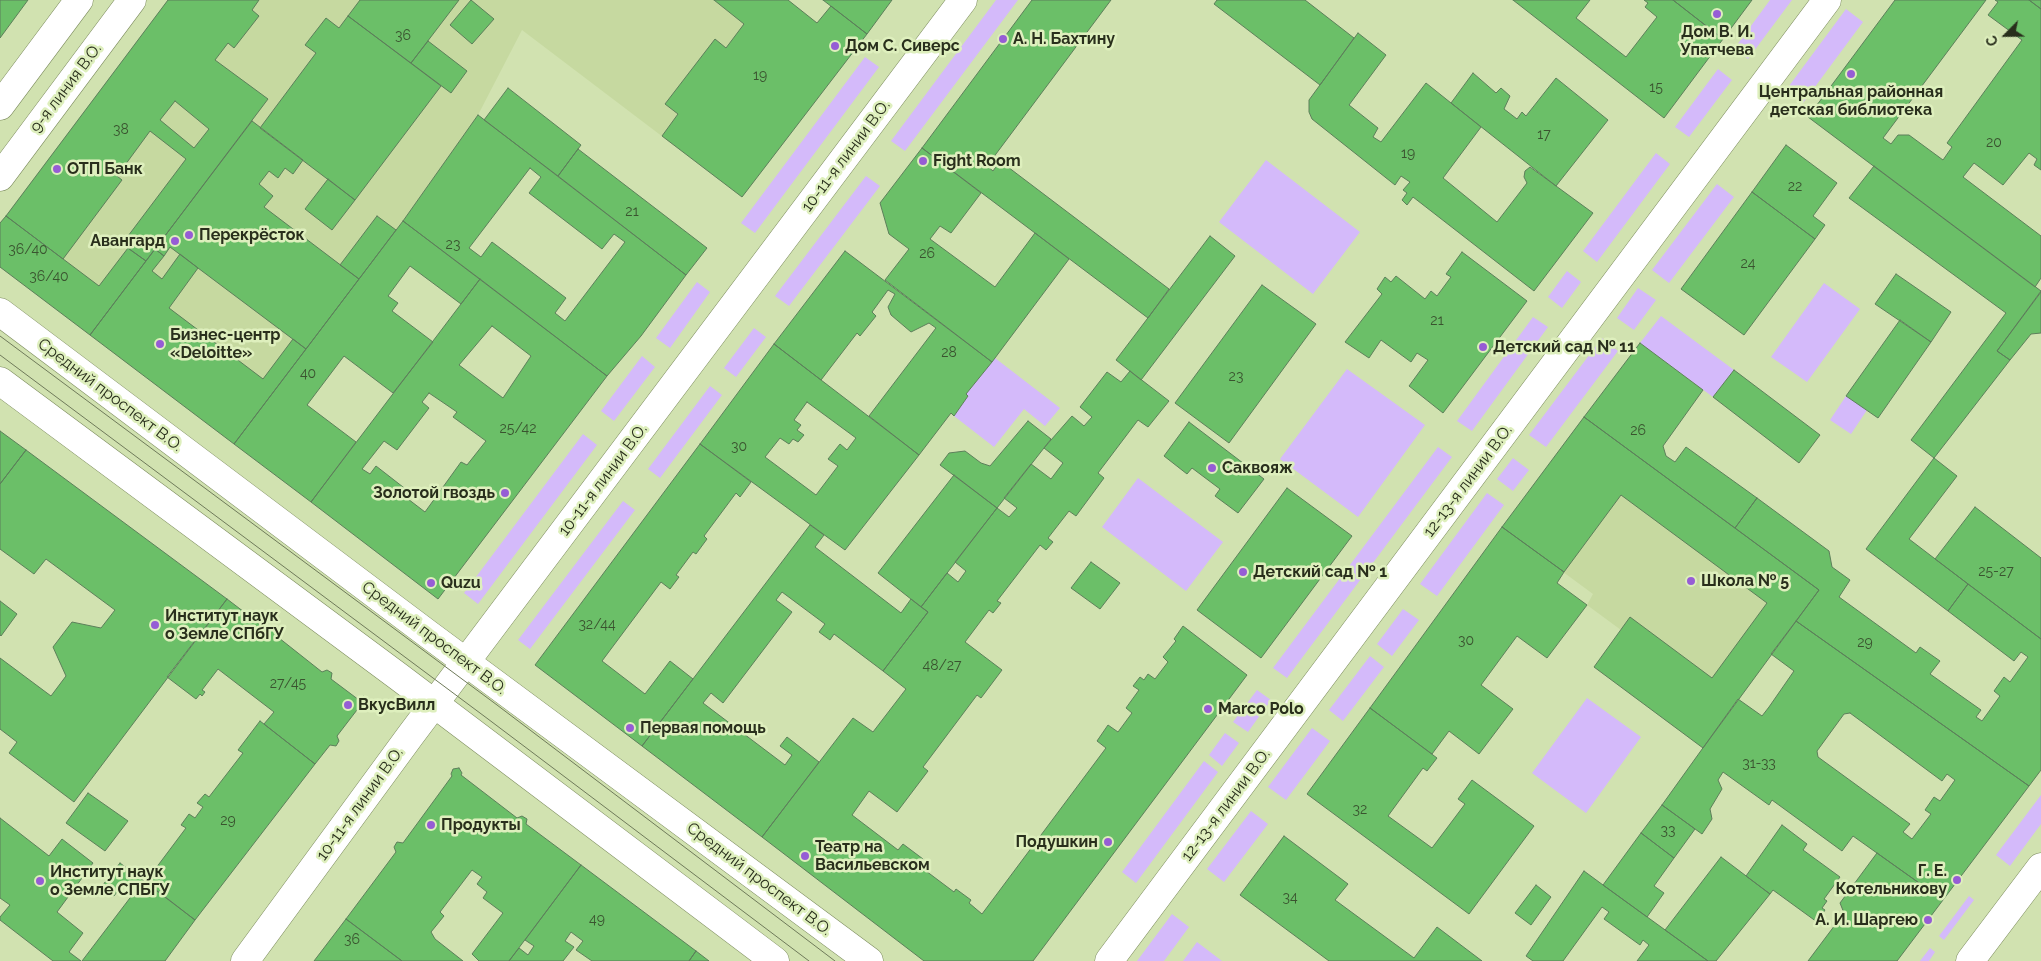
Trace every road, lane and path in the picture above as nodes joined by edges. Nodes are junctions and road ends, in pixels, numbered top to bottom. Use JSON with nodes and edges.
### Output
{"nodes":[{"id":1,"x":79,"y":0,"type":"edge"},
{"id":2,"x":132,"y":0,"type":"edge"},
{"id":3,"x":963,"y":0,"type":"edge"},
{"id":4,"x":1827,"y":0,"type":"edge"},
{"id":5,"x":0,"y":106,"type":"edge"},
{"id":6,"x":0,"y":177,"type":"edge"},
{"id":7,"x":0,"y":312,"type":"edge"},
{"id":8,"x":0,"y":381,"type":"edge"},
{"id":9,"x":466,"y":662,"type":"junction"},
{"id":10,"x":435,"y":704,"type":"junction"},
{"id":11,"x":2041,"y":867,"type":"edge"},
{"id":12,"x":244,"y":961,"type":"edge"},
{"id":13,"x":775,"y":961,"type":"edge"},
{"id":14,"x":869,"y":961,"type":"edge"},
{"id":15,"x":1110,"y":961,"type":"edge"},
{"id":16,"x":1970,"y":961,"type":"edge"}],
"edges":[{"from":1,"to":5,"type":"street"},
{"from":2,"to":6,"type":"street","name":"9-я линия В.О."},
{"from":3,"to":9,"type":"street","name":"10-11-я линии В.О."},
{"from":4,"to":15,"type":"street","name":"12-13-я линии В.О."},
{"from":7,"to":9,"type":"street","name":"Средний проспект В.О."},
{"from":8,"to":10,"type":"street"},
{"from":9,"to":10,"type":"street","name":"10-11-я линии В.О."},
{"from":9,"to":14,"type":"street","name":"Средний проспект В.О."},
{"from":10,"to":12,"type":"street","name":"10-11-я линии В.О."},
{"from":10,"to":13,"type":"street"},
{"from":11,"to":16,"type":"street"}]}
